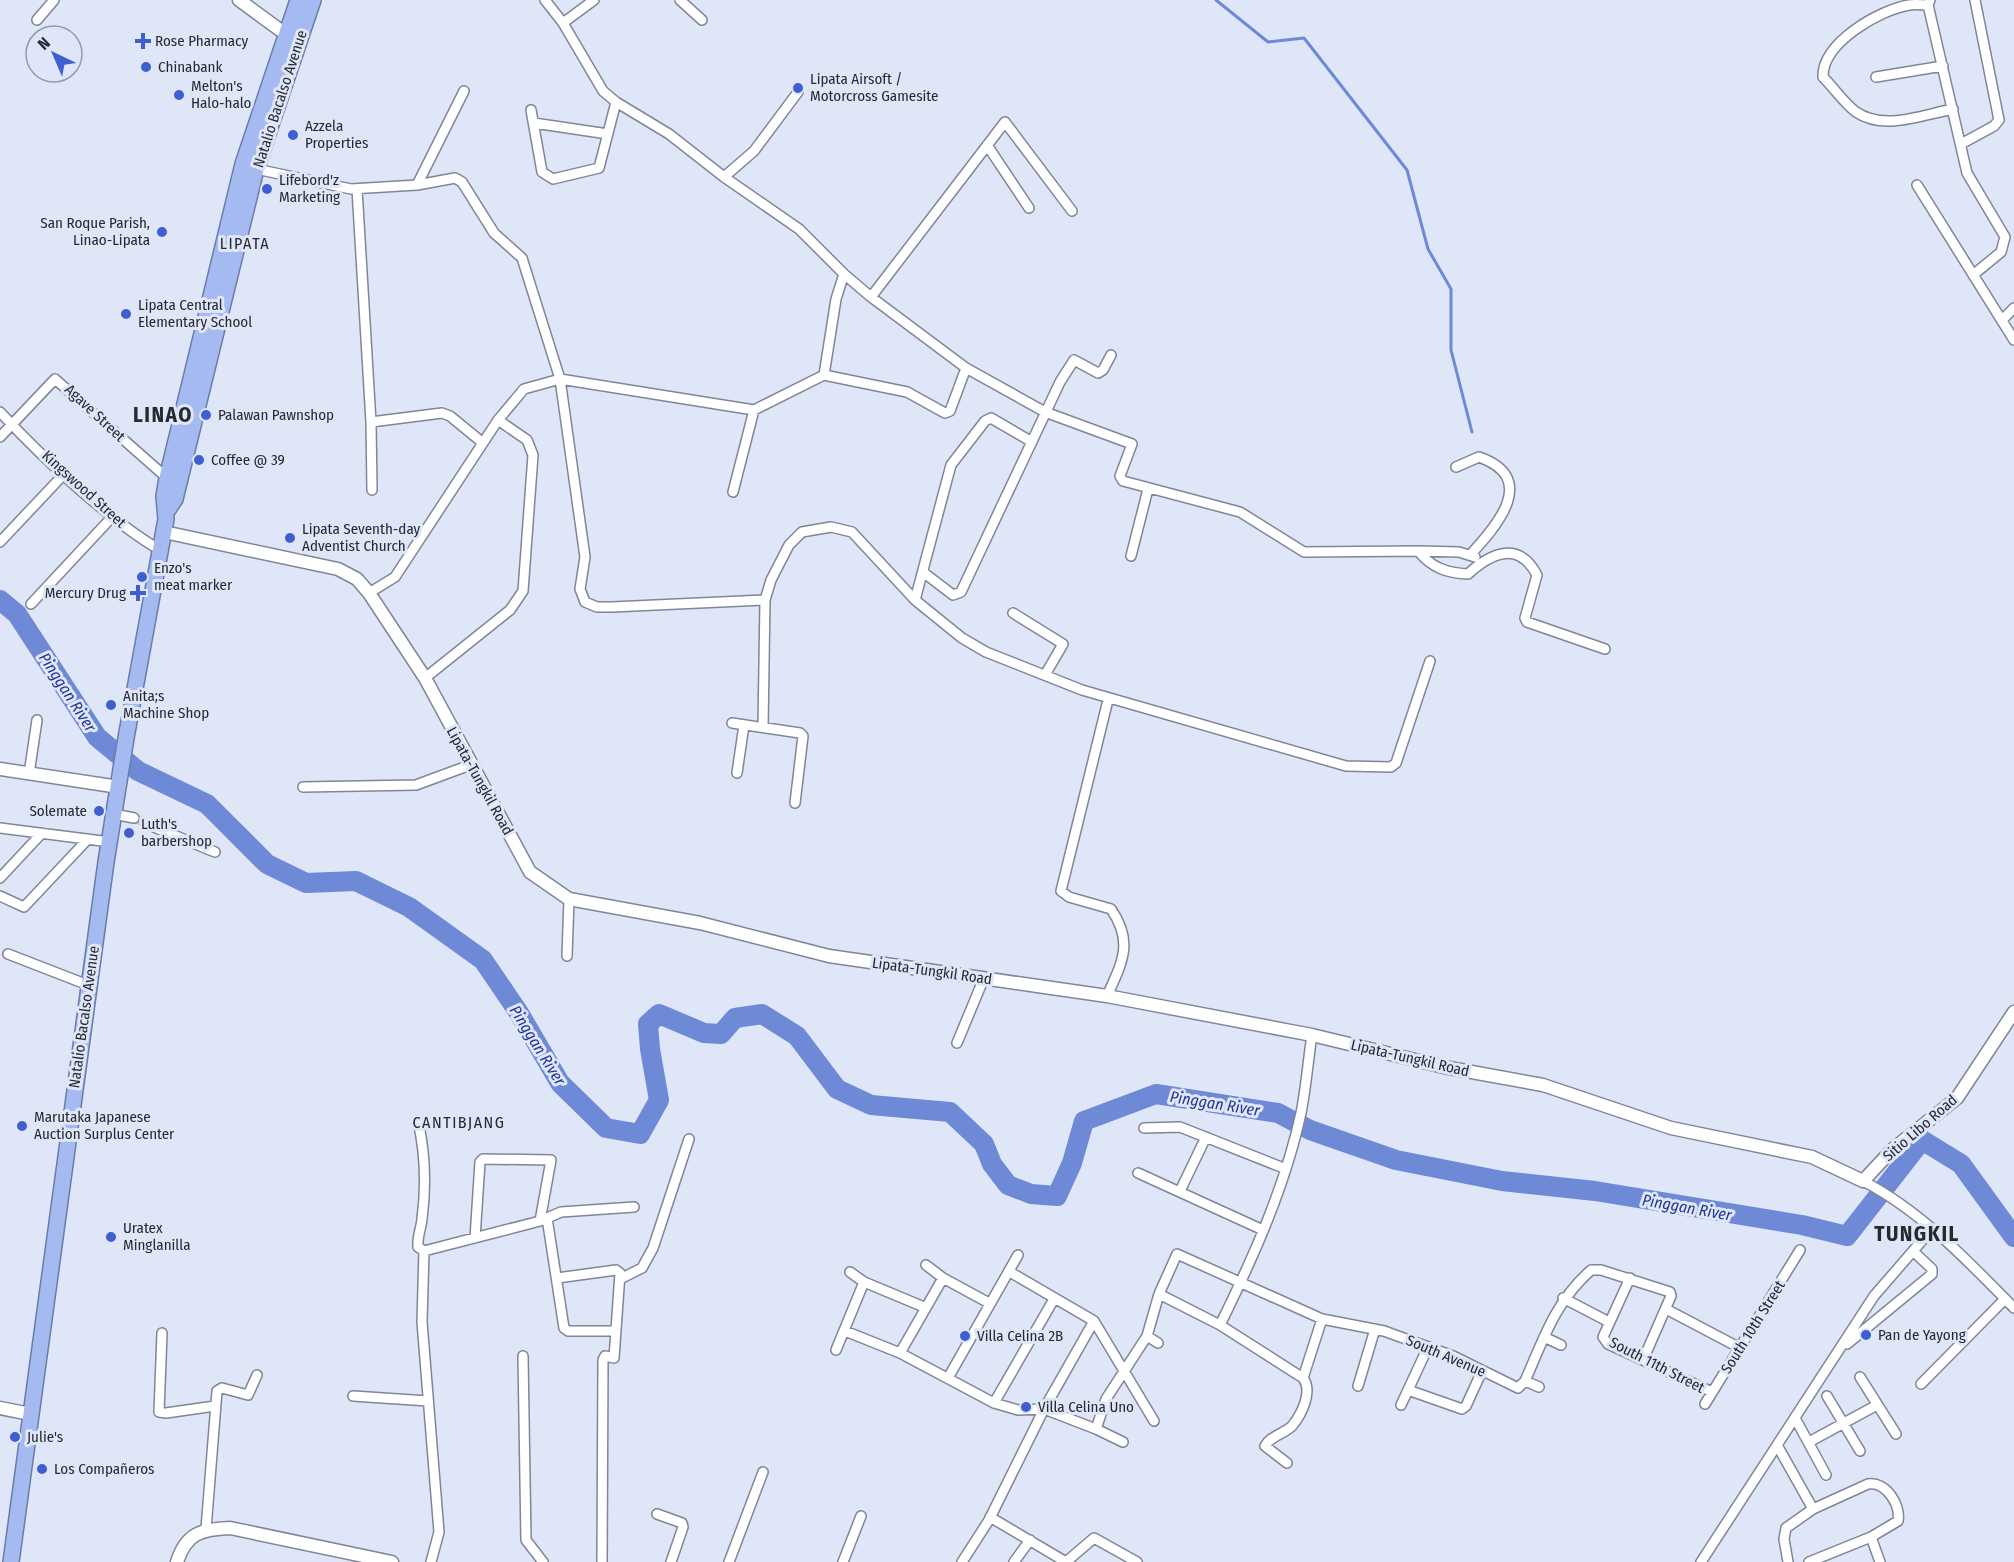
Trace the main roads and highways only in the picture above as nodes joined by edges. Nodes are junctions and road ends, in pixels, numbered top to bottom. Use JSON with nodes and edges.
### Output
{"nodes":[{"id":1,"x":298,"y":0,"type":"edge"},
{"id":2,"x":313,"y":0,"type":"edge"},
{"id":3,"x":291,"y":38,"type":"junction"},
{"id":4,"x":168,"y":511,"type":"junction"},
{"id":5,"x":11,"y":1562,"type":"edge"}],
"edges":[{"from":1,"to":3,"type":"highway","name":"Natalio Bacalso Avenue"},
{"from":2,"to":3,"type":"highway","name":"Natalio Bacalso Avenue"},
{"from":3,"to":4,"type":"highway","name":"Natalio Bacalso Avenue"},
{"from":3,"to":4,"type":"highway","name":"Natalio Bacalso Avenue"},
{"from":4,"to":5,"type":"highway","name":"Natalio Bacalso Avenue"}]}
